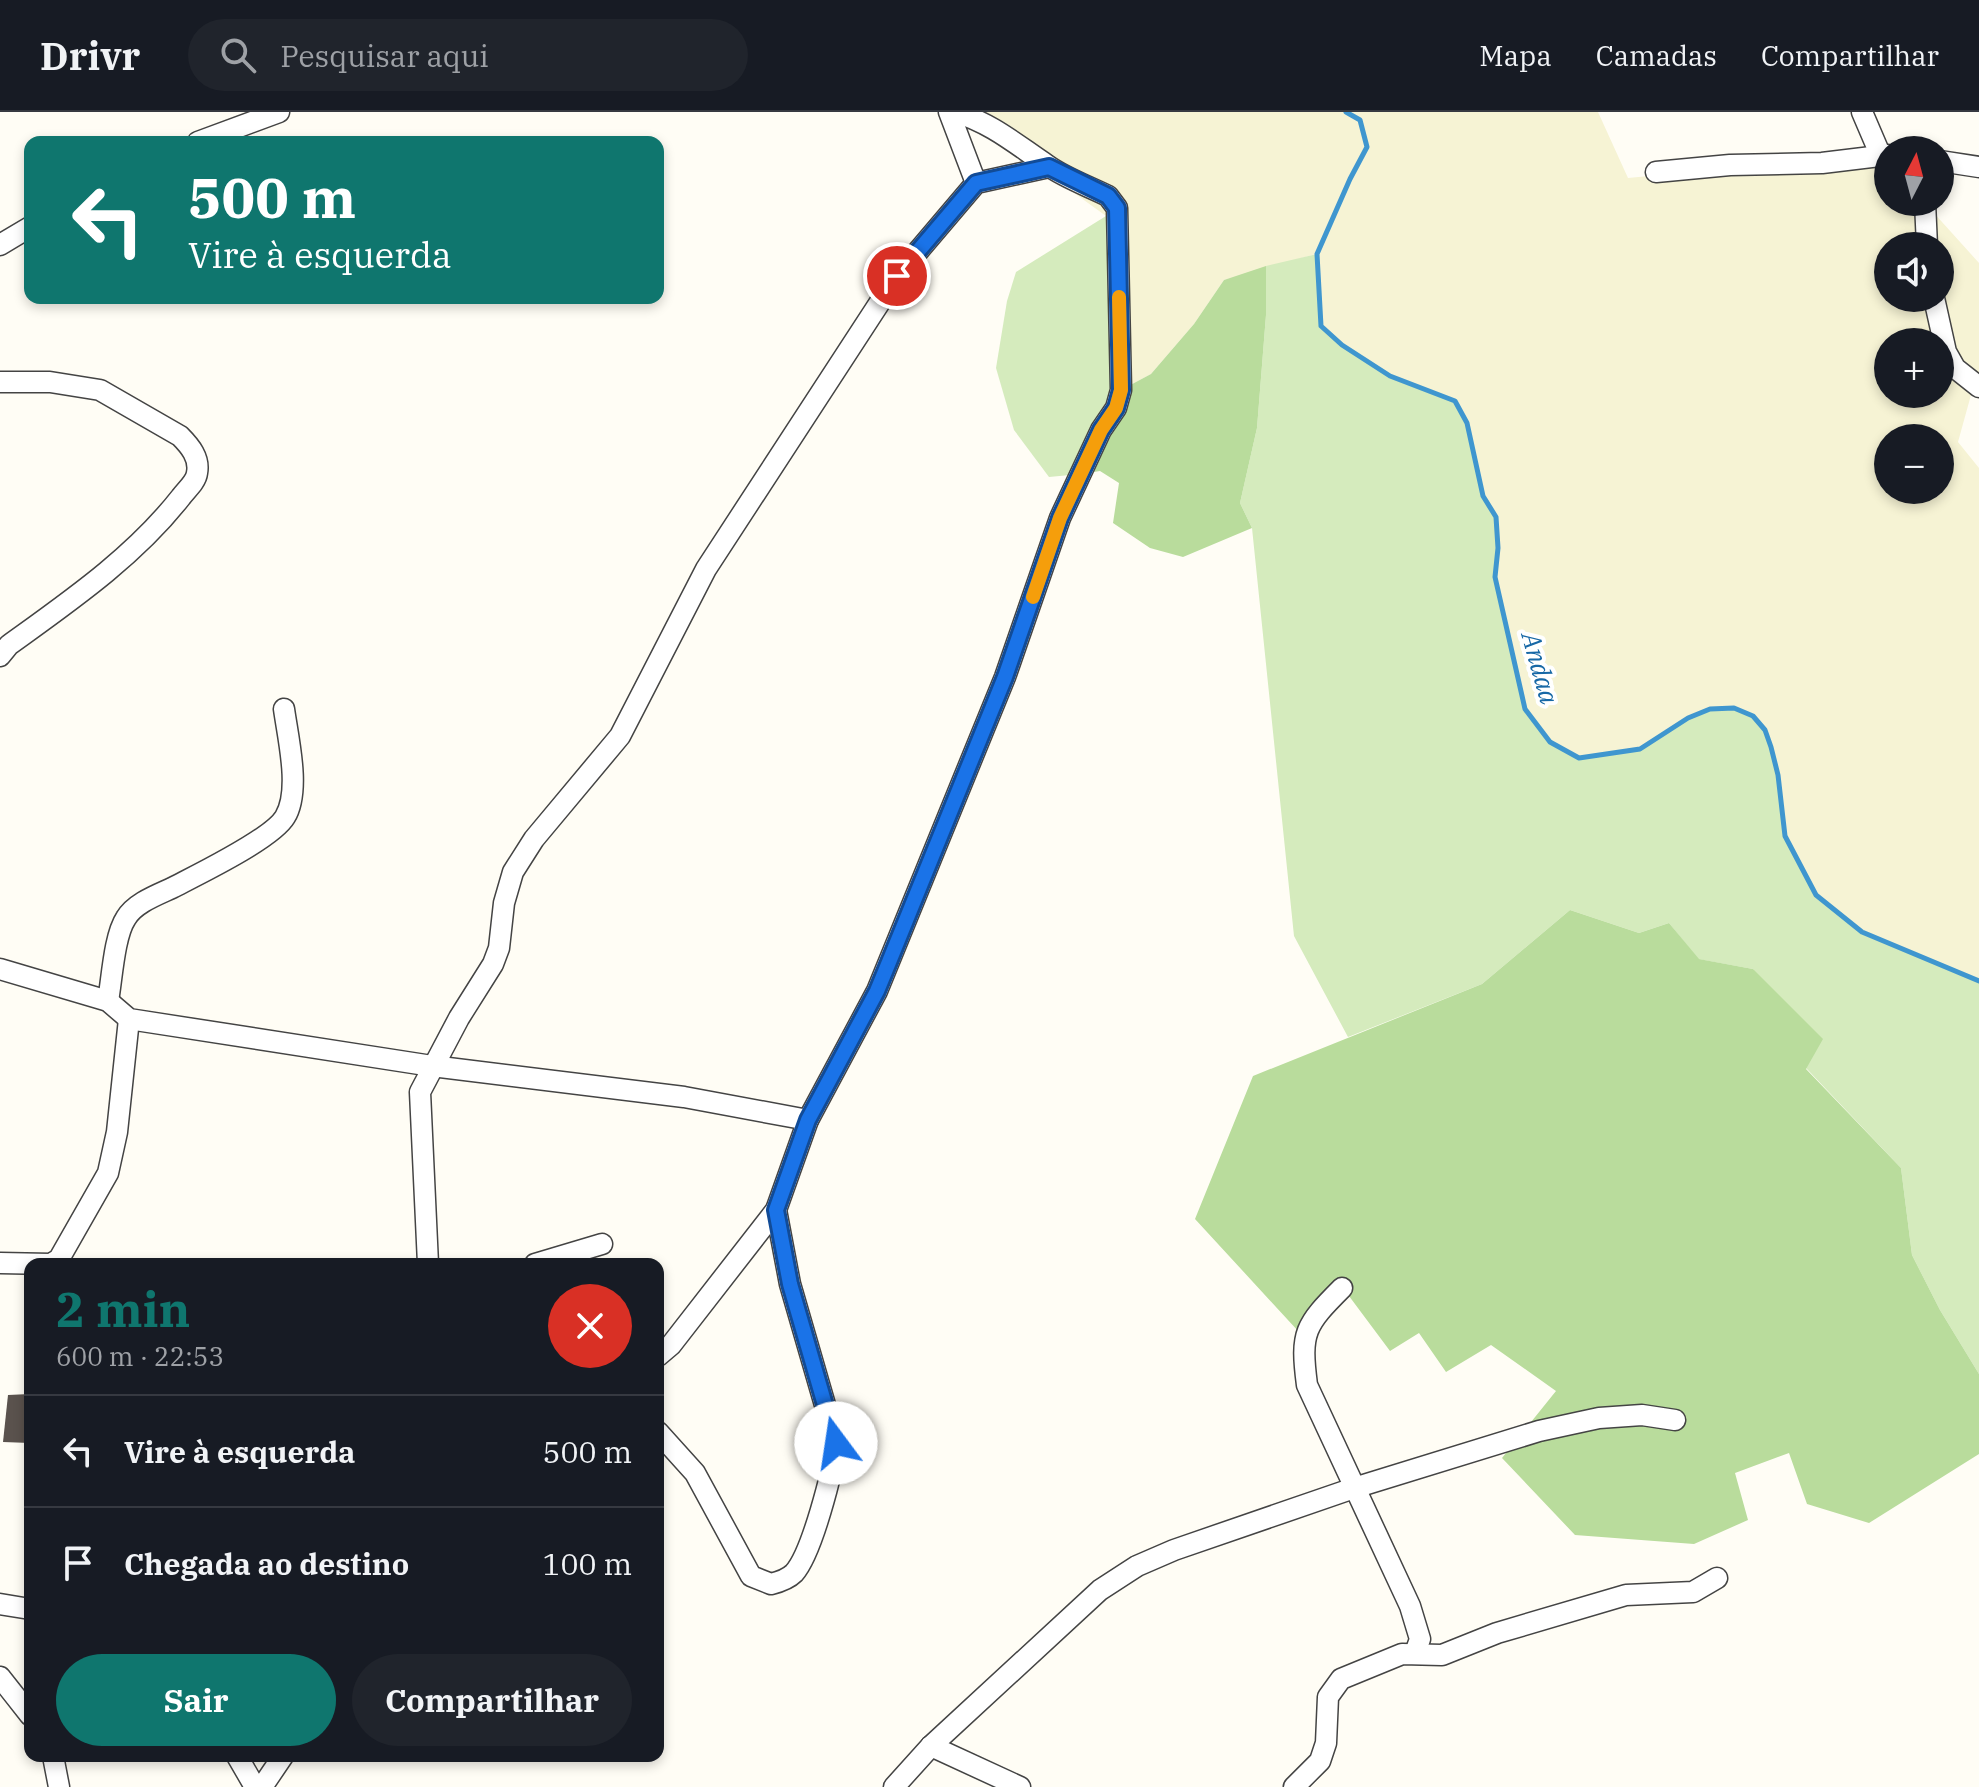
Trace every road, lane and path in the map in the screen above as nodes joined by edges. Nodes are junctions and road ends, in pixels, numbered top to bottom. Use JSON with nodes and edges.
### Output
{"nodes":[{"id":1,"x":279,"y":112,"type":"edge"},
{"id":2,"x":949,"y":112,"type":"edge"},
{"id":3,"x":955,"y":112,"type":"edge"},
{"id":4,"x":1862,"y":112,"type":"edge"},
{"id":5,"x":214,"y":136,"type":"edge"},
{"id":6,"x":1875,"y":136,"type":"edge"},
{"id":7,"x":1874,"y":155,"type":"edge"},
{"id":8,"x":1954,"y":163,"type":"edge"},
{"id":9,"x":1049,"y":167,"type":"junction"},
{"id":10,"x":1979,"y":167,"type":"edge"},
{"id":11,"x":1656,"y":172,"type":"dead end"},
{"id":12,"x":976,"y":183,"type":"junction"},
{"id":13,"x":24,"y":231,"type":"edge"},
{"id":14,"x":0,"y":245,"type":"edge"},
{"id":15,"x":1937,"y":312,"type":"edge"},
{"id":16,"x":0,"y":382,"type":"edge"},
{"id":17,"x":1979,"y":387,"type":"edge"},
{"id":18,"x":3,"y":648,"type":"edge"},
{"id":19,"x":284,"y":709,"type":"dead end"},
{"id":20,"x":0,"y":969,"type":"edge"},
{"id":21,"x":108,"y":1001,"type":"junction"},
{"id":22,"x":129,"y":1019,"type":"junction"},
{"id":23,"x":432,"y":1066,"type":"junction"},
{"id":24,"x":808,"y":1120,"type":"junction"},
{"id":25,"x":776,"y":1210,"type":"junction"},
{"id":26,"x":602,"y":1244,"type":"dead end"},
{"id":27,"x":60,"y":1258,"type":"edge"},
{"id":28,"x":428,"y":1258,"type":"edge"},
{"id":29,"x":555,"y":1258,"type":"edge"},
{"id":30,"x":0,"y":1263,"type":"edge"},
{"id":31,"x":24,"y":1263,"type":"edge"},
{"id":32,"x":1342,"y":1288,"type":"dead end"},
{"id":33,"x":664,"y":1351,"type":"edge"},
{"id":34,"x":1675,"y":1420,"type":"dead end"},
{"id":35,"x":664,"y":1439,"type":"edge"},
{"id":36,"x":1354,"y":1488,"type":"junction"},
{"id":37,"x":1717,"y":1578,"type":"dead end"},
{"id":38,"x":0,"y":1604,"type":"edge"},
{"id":39,"x":24,"y":1608,"type":"edge"},
{"id":40,"x":1415,"y":1653,"type":"junction"},
{"id":41,"x":0,"y":1677,"type":"edge"},
{"id":42,"x":24,"y":1707,"type":"edge"},
{"id":43,"x":931,"y":1746,"type":"junction"},
{"id":44,"x":54,"y":1762,"type":"edge"},
{"id":45,"x":240,"y":1762,"type":"edge"},
{"id":46,"x":279,"y":1762,"type":"edge"},
{"id":47,"x":907,"y":1782,"type":"edge"},
{"id":48,"x":59,"y":1787,"type":"edge"},
{"id":49,"x":255,"y":1787,"type":"edge"},
{"id":50,"x":262,"y":1787,"type":"edge"},
{"id":51,"x":1020,"y":1787,"type":"edge"},
{"id":52,"x":1294,"y":1787,"type":"edge"}],
"edges":[{"from":1,"to":5,"type":"street"},
{"from":2,"to":12,"type":"street"},
{"from":3,"to":9,"type":"street"},
{"from":4,"to":6,"type":"street"},
{"from":7,"to":11,"type":"street"},
{"from":8,"to":10,"type":"street"},
{"from":9,"to":12,"type":"street"},
{"from":9,"to":24,"type":"street"},
{"from":12,"to":23,"type":"street"},
{"from":13,"to":14,"type":"street"},
{"from":15,"to":17,"type":"street"},
{"from":16,"to":18,"type":"street"},
{"from":19,"to":21,"type":"street"},
{"from":20,"to":21,"type":"street"},
{"from":21,"to":22,"type":"street"},
{"from":22,"to":23,"type":"street"},
{"from":22,"to":27,"type":"street"},
{"from":23,"to":24,"type":"street"},
{"from":23,"to":28,"type":"street"},
{"from":24,"to":25,"type":"street"},
{"from":25,"to":33,"type":"street"},
{"from":25,"to":35,"type":"street"},
{"from":26,"to":29,"type":"street"},
{"from":30,"to":31,"type":"street"},
{"from":32,"to":36,"type":"street"},
{"from":34,"to":36,"type":"street"},
{"from":36,"to":40,"type":"street"},
{"from":36,"to":43,"type":"street"},
{"from":37,"to":40,"type":"street"},
{"from":38,"to":39,"type":"street"},
{"from":40,"to":52,"type":"street"},
{"from":41,"to":42,"type":"street"},
{"from":43,"to":47,"type":"street"},
{"from":43,"to":51,"type":"street"},
{"from":44,"to":48,"type":"street"},
{"from":45,"to":49,"type":"street"},
{"from":46,"to":50,"type":"street"}]}
